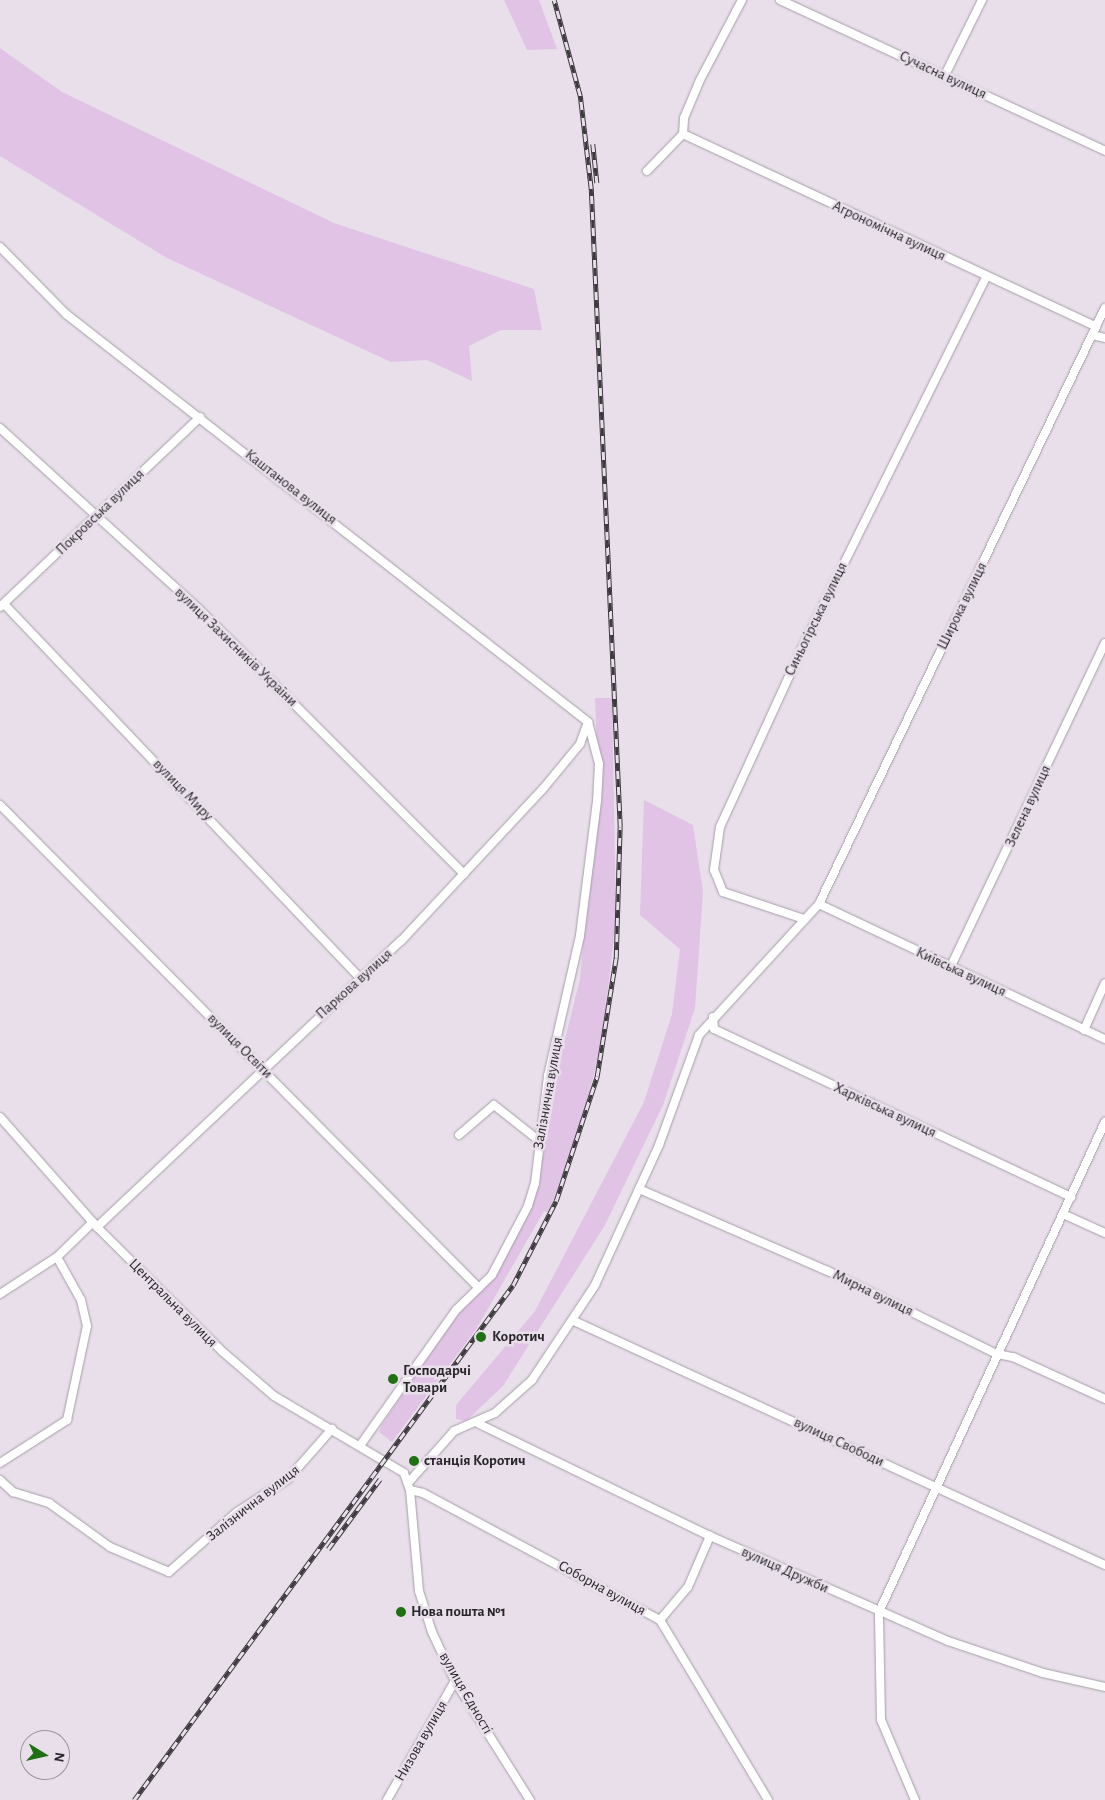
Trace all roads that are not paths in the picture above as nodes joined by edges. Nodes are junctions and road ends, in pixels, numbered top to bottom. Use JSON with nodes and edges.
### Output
{"nodes":[{"id":1,"x":742,"y":0,"type":"edge"},
{"id":2,"x":780,"y":0,"type":"edge"},
{"id":3,"x":982,"y":0,"type":"edge"},
{"id":4,"x":945,"y":75,"type":"junction"},
{"id":5,"x":683,"y":134,"type":"junction"},
{"id":6,"x":1105,"y":151,"type":"edge"},
{"id":7,"x":647,"y":171,"type":"dead end"},
{"id":8,"x":0,"y":247,"type":"edge"},
{"id":9,"x":987,"y":276,"type":"junction"},
{"id":10,"x":1105,"y":308,"type":"edge"},
{"id":11,"x":1096,"y":327,"type":"junction"},
{"id":12,"x":1092,"y":335,"type":"junction"},
{"id":13,"x":1105,"y":338,"type":"edge"},
{"id":14,"x":200,"y":417,"type":"junction"},
{"id":15,"x":0,"y":428,"type":"edge"},
{"id":16,"x":96,"y":515,"type":"junction"},
{"id":17,"x":2,"y":606,"type":"edge"},
{"id":18,"x":1105,"y":644,"type":"edge"},
{"id":19,"x":588,"y":722,"type":"junction"},
{"id":20,"x":0,"y":806,"type":"edge"},
{"id":21,"x":464,"y":874,"type":"junction"},
{"id":22,"x":819,"y":904,"type":"junction"},
{"id":23,"x":804,"y":919,"type":"junction"},
{"id":24,"x":950,"y":968,"type":"junction"},
{"id":25,"x":360,"y":978,"type":"junction"},
{"id":26,"x":1105,"y":983,"type":"edge"},
{"id":27,"x":714,"y":1015,"type":"junction"},
{"id":28,"x":1084,"y":1030,"type":"junction"},
{"id":29,"x":1105,"y":1039,"type":"edge"},
{"id":30,"x":262,"y":1069,"type":"junction"},
{"id":31,"x":0,"y":1117,"type":"edge"},
{"id":32,"x":1105,"y":1122,"type":"edge"},
{"id":33,"x":459,"y":1135,"type":"dead end"},
{"id":34,"x":537,"y":1139,"type":"junction"},
{"id":35,"x":639,"y":1189,"type":"junction"},
{"id":36,"x":1071,"y":1197,"type":"junction"},
{"id":37,"x":1064,"y":1214,"type":"junction"},
{"id":38,"x":95,"y":1225,"type":"junction"},
{"id":39,"x":1105,"y":1233,"type":"edge"},
{"id":40,"x":57,"y":1257,"type":"junction"},
{"id":41,"x":479,"y":1288,"type":"junction"},
{"id":42,"x":0,"y":1294,"type":"edge"},
{"id":43,"x":574,"y":1320,"type":"junction"},
{"id":44,"x":997,"y":1354,"type":"junction"},
{"id":45,"x":1105,"y":1398,"type":"edge"},
{"id":46,"x":477,"y":1423,"type":"junction"},
{"id":47,"x":332,"y":1429,"type":"junction"},
{"id":48,"x":361,"y":1444,"type":"junction"},
{"id":49,"x":0,"y":1463,"type":"edge"},
{"id":50,"x":0,"y":1480,"type":"edge"},
{"id":51,"x":409,"y":1487,"type":"junction"},
{"id":52,"x":936,"y":1487,"type":"junction"},
{"id":53,"x":710,"y":1536,"type":"junction"},
{"id":54,"x":1105,"y":1565,"type":"edge"},
{"id":55,"x":879,"y":1612,"type":"junction"},
{"id":56,"x":660,"y":1620,"type":"junction"},
{"id":57,"x":455,"y":1681,"type":"junction"},
{"id":58,"x":1105,"y":1687,"type":"edge"},
{"id":59,"x":387,"y":1800,"type":"edge"},
{"id":60,"x":530,"y":1800,"type":"edge"},
{"id":61,"x":768,"y":1800,"type":"edge"},
{"id":62,"x":916,"y":1800,"type":"edge"}],
"edges":[{"from":1,"to":5,"type":"street"},
{"from":2,"to":4,"type":"street","name":"Сучасна вулиця"},
{"from":3,"to":4,"type":"street"},
{"from":4,"to":6,"type":"street","name":"Сучасна вулиця"},
{"from":5,"to":7,"type":"street"},
{"from":5,"to":9,"type":"street","name":"Агрономічна вулиця"},
{"from":8,"to":14,"type":"street","name":"Каштанова вулиця"},
{"from":9,"to":11,"type":"street","name":"Агрономічна вулиця"},
{"from":9,"to":23,"type":"street","name":"Синьогірська вулиця"},
{"from":10,"to":11,"type":"street","name":"Широка вулиця"},
{"from":11,"to":12,"type":"street","name":"Широка вулиця"},
{"from":12,"to":13,"type":"street"},
{"from":12,"to":22,"type":"street","name":"Широка вулиця"},
{"from":14,"to":16,"type":"street","name":"Покровська вулиця"},
{"from":14,"to":19,"type":"street","name":"Каштанова вулиця"},
{"from":15,"to":16,"type":"street","name":"вулиця Захисників України"},
{"from":16,"to":17,"type":"street","name":"Покровська вулиця"},
{"from":16,"to":21,"type":"street","name":"вулиця Захисників України"},
{"from":17,"to":25,"type":"street","name":"вулиця Миру"},
{"from":18,"to":24,"type":"street","name":"Зелена вулиця"},
{"from":19,"to":21,"type":"street","name":"Паркова вулиця"},
{"from":19,"to":34,"type":"street","name":"Залізнична вулиця"},
{"from":20,"to":30,"type":"street","name":"вулиця Освіти"},
{"from":21,"to":25,"type":"street","name":"Паркова вулиця"},
{"from":22,"to":23,"type":"street","name":"Широка вулиця"},
{"from":22,"to":24,"type":"street","name":"Київська вулиця"},
{"from":23,"to":27,"type":"street","name":"Широка вулиця"},
{"from":24,"to":28,"type":"street","name":"Київська вулиця"},
{"from":25,"to":30,"type":"street","name":"Паркова вулиця"},
{"from":26,"to":28,"type":"street"},
{"from":27,"to":35,"type":"street","name":"Широка вулиця"},
{"from":27,"to":36,"type":"street","name":"Харківська вулиця"},
{"from":28,"to":29,"type":"street","name":"Київська вулиця"},
{"from":30,"to":38,"type":"street","name":"Паркова вулиця"},
{"from":30,"to":41,"type":"street","name":"вулиця Освіти"},
{"from":31,"to":38,"type":"street","name":"Центральна вулиця"},
{"from":32,"to":36,"type":"street"},
{"from":33,"to":34,"type":"street"},
{"from":34,"to":41,"type":"street","name":"Залізнична вулиця"},
{"from":35,"to":43,"type":"street","name":"Широка вулиця"},
{"from":35,"to":44,"type":"street","name":"Мирна вулиця"},
{"from":36,"to":37,"type":"street"},
{"from":37,"to":39,"type":"street"},
{"from":37,"to":44,"type":"street"},
{"from":38,"to":40,"type":"street","name":"Паркова вулиця"},
{"from":38,"to":47,"type":"street","name":"Центральна вулиця"},
{"from":40,"to":42,"type":"street","name":"Паркова вулиця"},
{"from":40,"to":49,"type":"street"},
{"from":41,"to":48,"type":"street","name":"Залізнична вулиця"},
{"from":43,"to":46,"type":"street","name":"Широка вулиця"},
{"from":43,"to":52,"type":"street","name":"вулиця Свободи"},
{"from":44,"to":45,"type":"street","name":"Мирна вулиця"},
{"from":44,"to":52,"type":"street"},
{"from":46,"to":51,"type":"street","name":"Широка вулиця"},
{"from":46,"to":53,"type":"street","name":"вулиця Дружби"},
{"from":47,"to":48,"type":"street","name":"Центральна вулиця"},
{"from":47,"to":50,"type":"street","name":"Залізнична вулиця"},
{"from":48,"to":51,"type":"street","name":"Центральна вулиця"},
{"from":51,"to":56,"type":"street","name":"Соборна вулиця"},
{"from":51,"to":57,"type":"street","name":"вулиця Єдності"},
{"from":52,"to":54,"type":"street","name":"вулиця Свободи"},
{"from":52,"to":55,"type":"street"},
{"from":53,"to":55,"type":"street","name":"вулиця Дружби"},
{"from":53,"to":56,"type":"street"},
{"from":55,"to":58,"type":"street","name":"вулиця Дружби"},
{"from":55,"to":62,"type":"street"},
{"from":56,"to":61,"type":"street","name":"Соборна вулиця"},
{"from":57,"to":59,"type":"street","name":"Низова вулиця"},
{"from":57,"to":60,"type":"street","name":"вулиця Єдності"}]}
